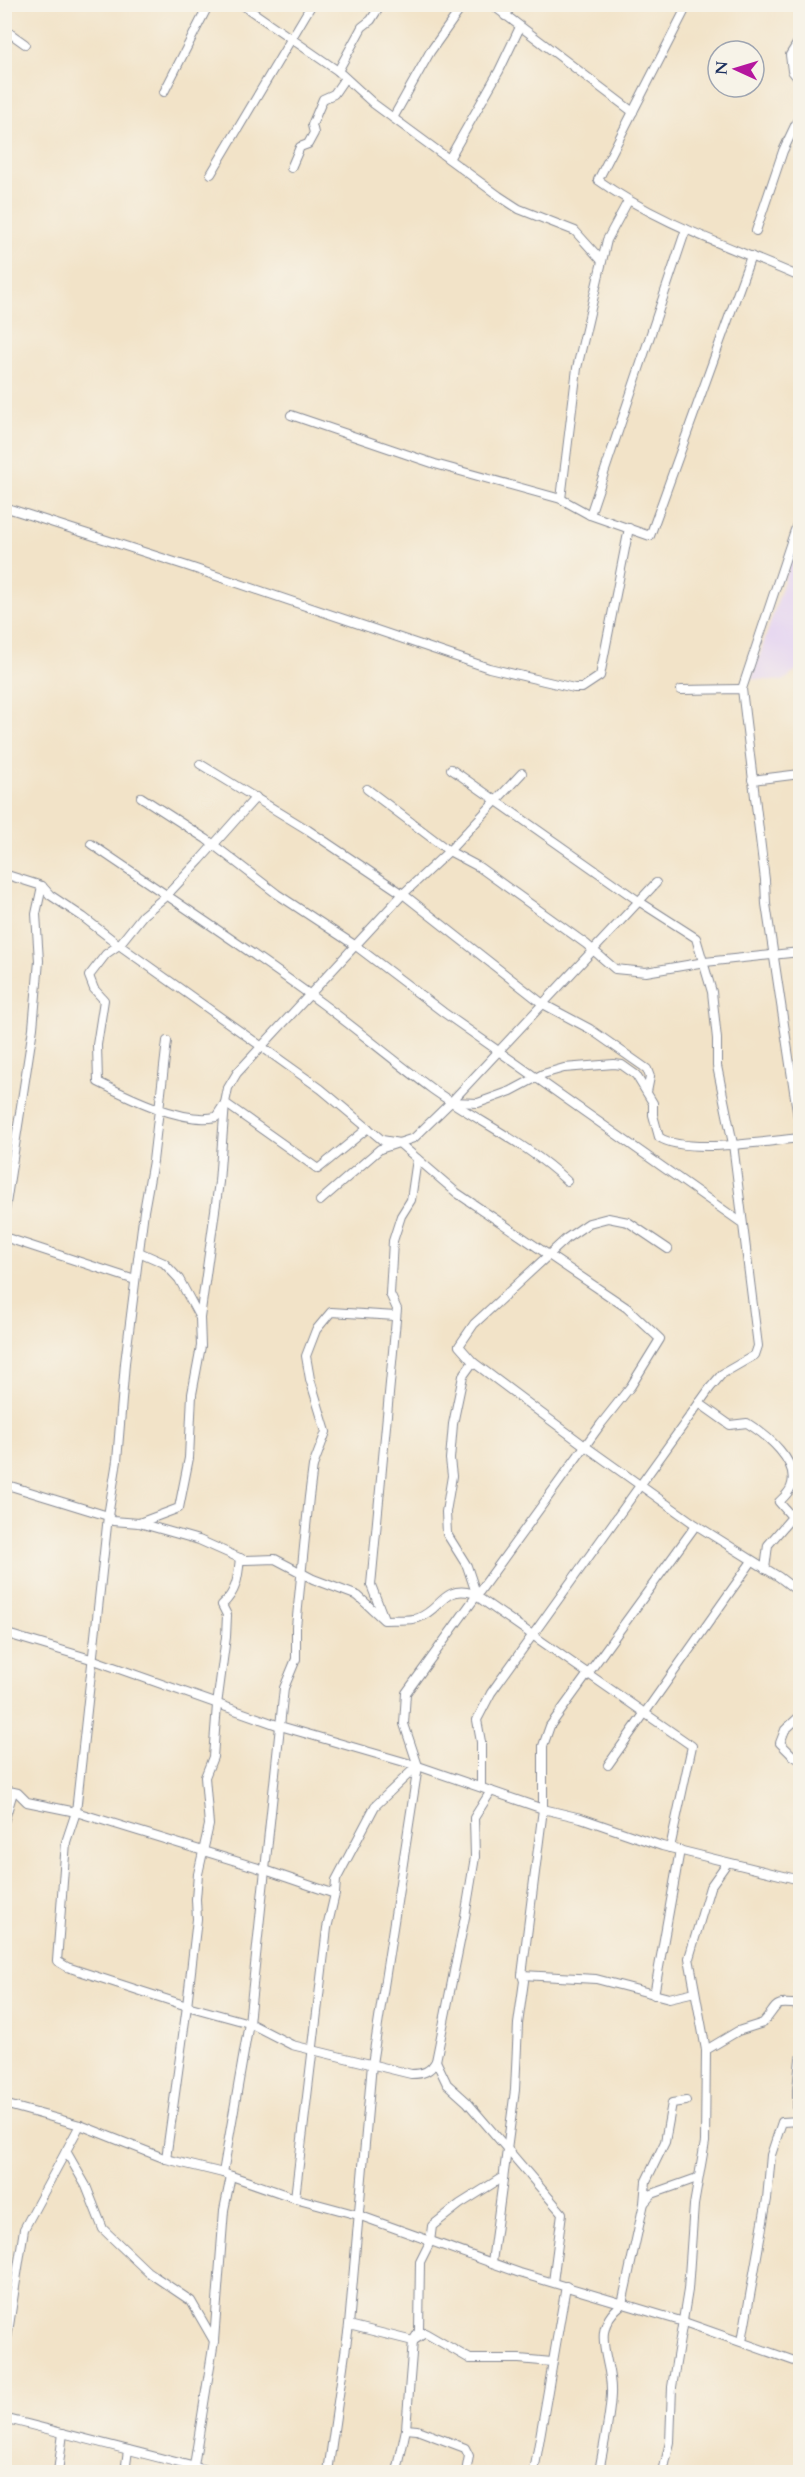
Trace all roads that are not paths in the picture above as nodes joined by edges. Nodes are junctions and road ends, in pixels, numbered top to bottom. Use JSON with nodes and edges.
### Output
{"nodes":[{"id":1,"x":209,"y":4,"type":"edge"},
{"id":2,"x":241,"y":4,"type":"edge"},
{"id":3,"x":312,"y":4,"type":"edge"},
{"id":4,"x":381,"y":4,"type":"edge"},
{"id":5,"x":464,"y":4,"type":"edge"},
{"id":6,"x":491,"y":4,"type":"edge"},
{"id":7,"x":513,"y":4,"type":"edge"},
{"id":8,"x":688,"y":4,"type":"edge"},
{"id":9,"x":505,"y":16,"type":"junction"},
{"id":10,"x":520,"y":27,"type":"junction"},
{"id":11,"x":4,"y":29,"type":"edge"},
{"id":12,"x":291,"y":39,"type":"junction"},
{"id":13,"x":801,"y":39,"type":"edge"},
{"id":14,"x":25,"y":44,"type":"dead end"},
{"id":15,"x":338,"y":71,"type":"junction"},
{"id":16,"x":345,"y":78,"type":"junction"},
{"id":17,"x":801,"y":81,"type":"edge"},
{"id":18,"x":164,"y":92,"type":"dead end"},
{"id":19,"x":633,"y":112,"type":"junction"},
{"id":20,"x":801,"y":115,"type":"edge"},
{"id":21,"x":393,"y":118,"type":"junction"},
{"id":22,"x":449,"y":159,"type":"junction"},
{"id":23,"x":291,"y":168,"type":"dead end"},
{"id":24,"x":211,"y":174,"type":"dead end"},
{"id":25,"x":628,"y":201,"type":"junction"},
{"id":26,"x":686,"y":229,"type":"junction"},
{"id":27,"x":756,"y":231,"type":"dead end"},
{"id":28,"x":751,"y":256,"type":"junction"},
{"id":29,"x":602,"y":261,"type":"junction"},
{"id":30,"x":801,"y":277,"type":"edge"},
{"id":31,"x":291,"y":415,"type":"dead end"},
{"id":32,"x":561,"y":500,"type":"junction"},
{"id":33,"x":4,"y":507,"type":"edge"},
{"id":34,"x":590,"y":515,"type":"junction"},
{"id":35,"x":801,"y":515,"type":"edge"},
{"id":36,"x":629,"y":528,"type":"junction"},
{"id":37,"x":742,"y":689,"type":"junction"},
{"id":38,"x":681,"y":690,"type":"dead end"},
{"id":39,"x":200,"y":764,"type":"dead end"},
{"id":40,"x":451,"y":769,"type":"dead end"},
{"id":41,"x":522,"y":773,"type":"dead end"},
{"id":42,"x":801,"y":774,"type":"edge"},
{"id":43,"x":752,"y":780,"type":"junction"},
{"id":44,"x":366,"y":789,"type":"dead end"},
{"id":45,"x":141,"y":797,"type":"dead end"},
{"id":46,"x":256,"y":797,"type":"junction"},
{"id":47,"x":498,"y":800,"type":"junction"},
{"id":48,"x":91,"y":844,"type":"dead end"},
{"id":49,"x":213,"y":844,"type":"junction"},
{"id":50,"x":449,"y":851,"type":"junction"},
{"id":51,"x":4,"y":874,"type":"edge"},
{"id":52,"x":656,"y":883,"type":"dead end"},
{"id":53,"x":42,"y":886,"type":"junction"},
{"id":54,"x":403,"y":894,"type":"junction"},
{"id":55,"x":165,"y":896,"type":"junction"},
{"id":56,"x":639,"y":902,"type":"junction"},
{"id":57,"x":119,"y":945,"type":"junction"},
{"id":58,"x":356,"y":946,"type":"junction"},
{"id":59,"x":594,"y":951,"type":"junction"},
{"id":60,"x":801,"y":952,"type":"edge"},
{"id":61,"x":773,"y":954,"type":"junction"},
{"id":62,"x":705,"y":963,"type":"junction"},
{"id":63,"x":310,"y":994,"type":"junction"},
{"id":64,"x":543,"y":1004,"type":"junction"},
{"id":65,"x":167,"y":1041,"type":"dead end"},
{"id":66,"x":261,"y":1046,"type":"junction"},
{"id":67,"x":500,"y":1051,"type":"junction"},
{"id":68,"x":536,"y":1077,"type":"junction"},
{"id":69,"x":647,"y":1092,"type":"junction"},
{"id":70,"x":451,"y":1102,"type":"junction"},
{"id":71,"x":225,"y":1103,"type":"junction"},
{"id":72,"x":160,"y":1110,"type":"junction"},
{"id":73,"x":368,"y":1128,"type":"junction"},
{"id":74,"x":801,"y":1131,"type":"edge"},
{"id":75,"x":801,"y":1138,"type":"edge"},
{"id":76,"x":399,"y":1143,"type":"junction"},
{"id":77,"x":733,"y":1144,"type":"junction"},
{"id":78,"x":417,"y":1159,"type":"junction"},
{"id":79,"x":567,"y":1181,"type":"dead end"},
{"id":80,"x":320,"y":1201,"type":"dead end"},
{"id":81,"x":4,"y":1217,"type":"edge"},
{"id":82,"x":742,"y":1223,"type":"junction"},
{"id":83,"x":4,"y":1237,"type":"edge"},
{"id":84,"x":668,"y":1249,"type":"dead end"},
{"id":85,"x":139,"y":1252,"type":"junction"},
{"id":86,"x":549,"y":1256,"type":"junction"},
{"id":87,"x":135,"y":1280,"type":"junction"},
{"id":88,"x":396,"y":1316,"type":"junction"},
{"id":89,"x":200,"y":1317,"type":"junction"},
{"id":90,"x":473,"y":1362,"type":"junction"},
{"id":91,"x":699,"y":1403,"type":"junction"},
{"id":92,"x":585,"y":1446,"type":"junction"},
{"id":93,"x":4,"y":1484,"type":"edge"},
{"id":94,"x":641,"y":1485,"type":"junction"},
{"id":95,"x":108,"y":1516,"type":"junction"},
{"id":96,"x":139,"y":1523,"type":"junction"},
{"id":97,"x":696,"y":1525,"type":"junction"},
{"id":98,"x":240,"y":1558,"type":"junction"},
{"id":99,"x":752,"y":1561,"type":"junction"},
{"id":100,"x":765,"y":1569,"type":"junction"},
{"id":101,"x":302,"y":1573,"type":"junction"},
{"id":102,"x":801,"y":1593,"type":"edge"},
{"id":103,"x":477,"y":1596,"type":"junction"},
{"id":104,"x":384,"y":1620,"type":"junction"},
{"id":105,"x":4,"y":1633,"type":"edge"},
{"id":106,"x":533,"y":1634,"type":"junction"},
{"id":107,"x":91,"y":1659,"type":"junction"},
{"id":108,"x":588,"y":1674,"type":"junction"},
{"id":109,"x":217,"y":1705,"type":"junction"},
{"id":110,"x":643,"y":1713,"type":"junction"},
{"id":111,"x":801,"y":1716,"type":"edge"},
{"id":112,"x":280,"y":1726,"type":"junction"},
{"id":113,"x":801,"y":1760,"type":"edge"},
{"id":114,"x":608,"y":1765,"type":"dead end"},
{"id":115,"x":418,"y":1766,"type":"junction"},
{"id":116,"x":481,"y":1787,"type":"junction"},
{"id":117,"x":9,"y":1791,"type":"edge"},
{"id":118,"x":491,"y":1791,"type":"junction"},
{"id":119,"x":543,"y":1809,"type":"junction"},
{"id":120,"x":76,"y":1812,"type":"junction"},
{"id":121,"x":4,"y":1822,"type":"edge"},
{"id":122,"x":670,"y":1848,"type":"junction"},
{"id":123,"x":680,"y":1850,"type":"junction"},
{"id":124,"x":204,"y":1851,"type":"junction"},
{"id":125,"x":727,"y":1863,"type":"junction"},
{"id":126,"x":265,"y":1870,"type":"junction"},
{"id":127,"x":801,"y":1880,"type":"edge"},
{"id":128,"x":334,"y":1894,"type":"junction"},
{"id":129,"x":522,"y":1975,"type":"junction"},
{"id":130,"x":695,"y":1992,"type":"junction"},
{"id":131,"x":654,"y":1995,"type":"junction"},
{"id":132,"x":801,"y":2005,"type":"edge"},
{"id":133,"x":188,"y":2006,"type":"junction"},
{"id":134,"x":249,"y":2023,"type":"junction"},
{"id":135,"x":311,"y":2050,"type":"junction"},
{"id":136,"x":706,"y":2050,"type":"junction"},
{"id":137,"x":801,"y":2059,"type":"edge"},
{"id":138,"x":436,"y":2061,"type":"junction"},
{"id":139,"x":372,"y":2064,"type":"junction"},
{"id":140,"x":686,"y":2101,"type":"dead end"},
{"id":141,"x":4,"y":2104,"type":"edge"},
{"id":142,"x":799,"y":2121,"type":"edge"},
{"id":143,"x":80,"y":2125,"type":"junction"},
{"id":144,"x":507,"y":2149,"type":"junction"},
{"id":145,"x":66,"y":2151,"type":"junction"},
{"id":146,"x":166,"y":2159,"type":"junction"},
{"id":147,"x":227,"y":2175,"type":"junction"},
{"id":148,"x":503,"y":2177,"type":"junction"},
{"id":149,"x":697,"y":2178,"type":"junction"},
{"id":150,"x":295,"y":2198,"type":"junction"},
{"id":151,"x":644,"y":2203,"type":"junction"},
{"id":152,"x":358,"y":2215,"type":"junction"},
{"id":153,"x":430,"y":2242,"type":"junction"},
{"id":154,"x":492,"y":2262,"type":"junction"},
{"id":155,"x":553,"y":2282,"type":"junction"},
{"id":156,"x":566,"y":2286,"type":"junction"},
{"id":157,"x":622,"y":2304,"type":"junction"},
{"id":158,"x":684,"y":2322,"type":"junction"},
{"id":159,"x":349,"y":2325,"type":"junction"},
{"id":160,"x":214,"y":2341,"type":"junction"},
{"id":161,"x":413,"y":2341,"type":"junction"},
{"id":162,"x":742,"y":2341,"type":"junction"},
{"id":163,"x":4,"y":2358,"type":"edge"},
{"id":164,"x":552,"y":2362,"type":"junction"},
{"id":165,"x":801,"y":2363,"type":"edge"},
{"id":166,"x":4,"y":2418,"type":"edge"},
{"id":167,"x":406,"y":2429,"type":"junction"},
{"id":168,"x":63,"y":2433,"type":"junction"},
{"id":169,"x":128,"y":2450,"type":"junction"},
{"id":170,"x":194,"y":2470,"type":"edge"},
{"id":171,"x":58,"y":2472,"type":"edge"},
{"id":172,"x":125,"y":2472,"type":"edge"},
{"id":173,"x":215,"y":2472,"type":"edge"},
{"id":174,"x":328,"y":2472,"type":"edge"},
{"id":175,"x":397,"y":2472,"type":"edge"},
{"id":176,"x":466,"y":2472,"type":"edge"},
{"id":177,"x":534,"y":2472,"type":"edge"},
{"id":178,"x":599,"y":2472,"type":"edge"},
{"id":179,"x":663,"y":2472,"type":"edge"}],
"edges":[{"from":1,"to":18,"type":"street"},
{"from":2,"to":12,"type":"street"},
{"from":3,"to":12,"type":"street"},
{"from":4,"to":15,"type":"street"},
{"from":5,"to":21,"type":"street"},
{"from":6,"to":9,"type":"street"},
{"from":7,"to":9,"type":"street"},
{"from":8,"to":19,"type":"street"},
{"from":9,"to":10,"type":"street"},
{"from":10,"to":19,"type":"street"},
{"from":10,"to":22,"type":"street"},
{"from":11,"to":14,"type":"street"},
{"from":12,"to":15,"type":"street"},
{"from":12,"to":24,"type":"street"},
{"from":13,"to":17,"type":"street"},
{"from":15,"to":16,"type":"street"},
{"from":16,"to":21,"type":"street"},
{"from":16,"to":23,"type":"street"},
{"from":19,"to":25,"type":"street"},
{"from":20,"to":27,"type":"street"},
{"from":21,"to":22,"type":"street"},
{"from":22,"to":29,"type":"street"},
{"from":25,"to":26,"type":"street"},
{"from":25,"to":29,"type":"street"},
{"from":26,"to":28,"type":"street"},
{"from":26,"to":34,"type":"street"},
{"from":28,"to":30,"type":"street"},
{"from":28,"to":36,"type":"street"},
{"from":29,"to":32,"type":"street"},
{"from":31,"to":32,"type":"street"},
{"from":32,"to":34,"type":"street"},
{"from":33,"to":36,"type":"street"},
{"from":34,"to":36,"type":"street"},
{"from":35,"to":37,"type":"street"},
{"from":37,"to":38,"type":"street"},
{"from":37,"to":43,"type":"street"},
{"from":39,"to":46,"type":"street"},
{"from":40,"to":47,"type":"street"},
{"from":41,"to":47,"type":"street"},
{"from":42,"to":43,"type":"street"},
{"from":43,"to":61,"type":"street"},
{"from":44,"to":50,"type":"street"},
{"from":45,"to":49,"type":"street"},
{"from":46,"to":49,"type":"street"},
{"from":46,"to":54,"type":"street"},
{"from":47,"to":50,"type":"street"},
{"from":47,"to":56,"type":"street"},
{"from":48,"to":55,"type":"street"},
{"from":49,"to":55,"type":"street"},
{"from":49,"to":58,"type":"street"},
{"from":50,"to":54,"type":"street"},
{"from":50,"to":59,"type":"street"},
{"from":51,"to":53,"type":"street"},
{"from":52,"to":56,"type":"street"},
{"from":53,"to":57,"type":"street"},
{"from":53,"to":81,"type":"street"},
{"from":54,"to":58,"type":"street"},
{"from":54,"to":64,"type":"street"},
{"from":55,"to":57,"type":"street"},
{"from":55,"to":63,"type":"street"},
{"from":56,"to":59,"type":"street"},
{"from":56,"to":62,"type":"street"},
{"from":57,"to":66,"type":"street"},
{"from":57,"to":72,"type":"street"},
{"from":58,"to":63,"type":"street"},
{"from":58,"to":67,"type":"street"},
{"from":59,"to":62,"type":"street"},
{"from":59,"to":64,"type":"street"},
{"from":60,"to":61,"type":"street"},
{"from":61,"to":62,"type":"street"},
{"from":61,"to":74,"type":"street"},
{"from":62,"to":77,"type":"street"},
{"from":63,"to":66,"type":"street"},
{"from":63,"to":70,"type":"street"},
{"from":64,"to":67,"type":"street"},
{"from":64,"to":69,"type":"street"},
{"from":65,"to":72,"type":"street"},
{"from":66,"to":71,"type":"street"},
{"from":66,"to":73,"type":"street"},
{"from":67,"to":68,"type":"street"},
{"from":67,"to":70,"type":"street"},
{"from":68,"to":69,"type":"street"},
{"from":68,"to":70,"type":"street"},
{"from":68,"to":82,"type":"street"},
{"from":69,"to":77,"type":"street"},
{"from":70,"to":76,"type":"street"},
{"from":70,"to":79,"type":"street"},
{"from":71,"to":72,"type":"street"},
{"from":71,"to":73,"type":"street"},
{"from":71,"to":89,"type":"street"},
{"from":72,"to":85,"type":"street"},
{"from":73,"to":76,"type":"street"},
{"from":75,"to":77,"type":"street"},
{"from":76,"to":78,"type":"street"},
{"from":76,"to":80,"type":"street"},
{"from":77,"to":82,"type":"street"},
{"from":78,"to":86,"type":"street"},
{"from":78,"to":88,"type":"street"},
{"from":82,"to":91,"type":"street"},
{"from":83,"to":87,"type":"street"},
{"from":84,"to":86,"type":"street"},
{"from":85,"to":87,"type":"street"},
{"from":85,"to":89,"type":"street"},
{"from":86,"to":90,"type":"street"},
{"from":86,"to":92,"type":"street"},
{"from":87,"to":95,"type":"street"},
{"from":88,"to":101,"type":"street"},
{"from":88,"to":104,"type":"street"},
{"from":89,"to":96,"type":"street"},
{"from":90,"to":92,"type":"street"},
{"from":90,"to":103,"type":"street"},
{"from":91,"to":94,"type":"street"},
{"from":91,"to":100,"type":"street"},
{"from":92,"to":94,"type":"street"},
{"from":92,"to":103,"type":"street"},
{"from":93,"to":95,"type":"street"},
{"from":94,"to":97,"type":"street"},
{"from":94,"to":106,"type":"street"},
{"from":95,"to":96,"type":"street"},
{"from":95,"to":107,"type":"street"},
{"from":96,"to":98,"type":"street"},
{"from":97,"to":99,"type":"street"},
{"from":97,"to":108,"type":"street"},
{"from":98,"to":101,"type":"street"},
{"from":98,"to":109,"type":"street"},
{"from":99,"to":100,"type":"street"},
{"from":99,"to":110,"type":"street"},
{"from":100,"to":102,"type":"street"},
{"from":101,"to":104,"type":"street"},
{"from":101,"to":112,"type":"street"},
{"from":103,"to":104,"type":"street"},
{"from":103,"to":106,"type":"street"},
{"from":103,"to":115,"type":"street"},
{"from":105,"to":107,"type":"street"},
{"from":106,"to":108,"type":"street"},
{"from":106,"to":116,"type":"street"},
{"from":107,"to":109,"type":"street"},
{"from":107,"to":120,"type":"street"},
{"from":108,"to":110,"type":"street"},
{"from":108,"to":119,"type":"street"},
{"from":109,"to":112,"type":"street"},
{"from":109,"to":124,"type":"street"},
{"from":110,"to":114,"type":"street"},
{"from":110,"to":122,"type":"street"},
{"from":111,"to":113,"type":"street"},
{"from":112,"to":115,"type":"street"},
{"from":112,"to":126,"type":"street"},
{"from":115,"to":116,"type":"street"},
{"from":115,"to":128,"type":"street"},
{"from":115,"to":139,"type":"street"},
{"from":116,"to":118,"type":"street"},
{"from":117,"to":120,"type":"street"},
{"from":117,"to":121,"type":"street"},
{"from":118,"to":119,"type":"street"},
{"from":118,"to":138,"type":"street"},
{"from":119,"to":122,"type":"street"},
{"from":119,"to":129,"type":"street"},
{"from":120,"to":124,"type":"street"},
{"from":120,"to":133,"type":"street"},
{"from":122,"to":123,"type":"street"},
{"from":123,"to":125,"type":"street"},
{"from":123,"to":131,"type":"street"},
{"from":124,"to":126,"type":"street"},
{"from":124,"to":133,"type":"street"},
{"from":125,"to":127,"type":"street"},
{"from":125,"to":130,"type":"street"},
{"from":126,"to":128,"type":"street"},
{"from":126,"to":134,"type":"street"},
{"from":128,"to":135,"type":"street"},
{"from":129,"to":131,"type":"street"},
{"from":129,"to":144,"type":"street"},
{"from":130,"to":131,"type":"street"},
{"from":130,"to":136,"type":"street"},
{"from":132,"to":136,"type":"street"},
{"from":133,"to":134,"type":"street"},
{"from":133,"to":146,"type":"street"},
{"from":134,"to":135,"type":"street"},
{"from":134,"to":147,"type":"street"},
{"from":135,"to":139,"type":"street"},
{"from":135,"to":150,"type":"street"},
{"from":136,"to":149,"type":"street"},
{"from":137,"to":142,"type":"street"},
{"from":138,"to":139,"type":"street"},
{"from":138,"to":144,"type":"street"},
{"from":139,"to":152,"type":"street"},
{"from":140,"to":151,"type":"street"},
{"from":141,"to":143,"type":"street"},
{"from":142,"to":162,"type":"street"},
{"from":143,"to":145,"type":"street"},
{"from":143,"to":146,"type":"street"},
{"from":144,"to":148,"type":"street"},
{"from":144,"to":155,"type":"street"},
{"from":145,"to":160,"type":"street"},
{"from":145,"to":163,"type":"street"},
{"from":146,"to":147,"type":"street"},
{"from":147,"to":150,"type":"street"},
{"from":147,"to":160,"type":"street"},
{"from":148,"to":153,"type":"street"},
{"from":148,"to":154,"type":"street"},
{"from":149,"to":151,"type":"street"},
{"from":149,"to":158,"type":"street"},
{"from":150,"to":152,"type":"street"},
{"from":151,"to":157,"type":"street"},
{"from":152,"to":153,"type":"street"},
{"from":152,"to":159,"type":"street"},
{"from":153,"to":154,"type":"street"},
{"from":153,"to":161,"type":"street"},
{"from":154,"to":155,"type":"street"},
{"from":155,"to":156,"type":"street"},
{"from":156,"to":157,"type":"street"},
{"from":156,"to":164,"type":"street"},
{"from":157,"to":158,"type":"street"},
{"from":157,"to":178,"type":"street"},
{"from":158,"to":162,"type":"street"},
{"from":158,"to":179,"type":"street"},
{"from":159,"to":161,"type":"street"},
{"from":159,"to":174,"type":"street"},
{"from":160,"to":170,"type":"street"},
{"from":161,"to":164,"type":"street"},
{"from":161,"to":167,"type":"street"},
{"from":162,"to":165,"type":"street"},
{"from":164,"to":177,"type":"street"},
{"from":166,"to":168,"type":"street"},
{"from":167,"to":175,"type":"street"},
{"from":167,"to":176,"type":"street"},
{"from":168,"to":169,"type":"street"},
{"from":168,"to":171,"type":"street"},
{"from":169,"to":170,"type":"street"},
{"from":169,"to":172,"type":"street"},
{"from":170,"to":173,"type":"street"}]}
